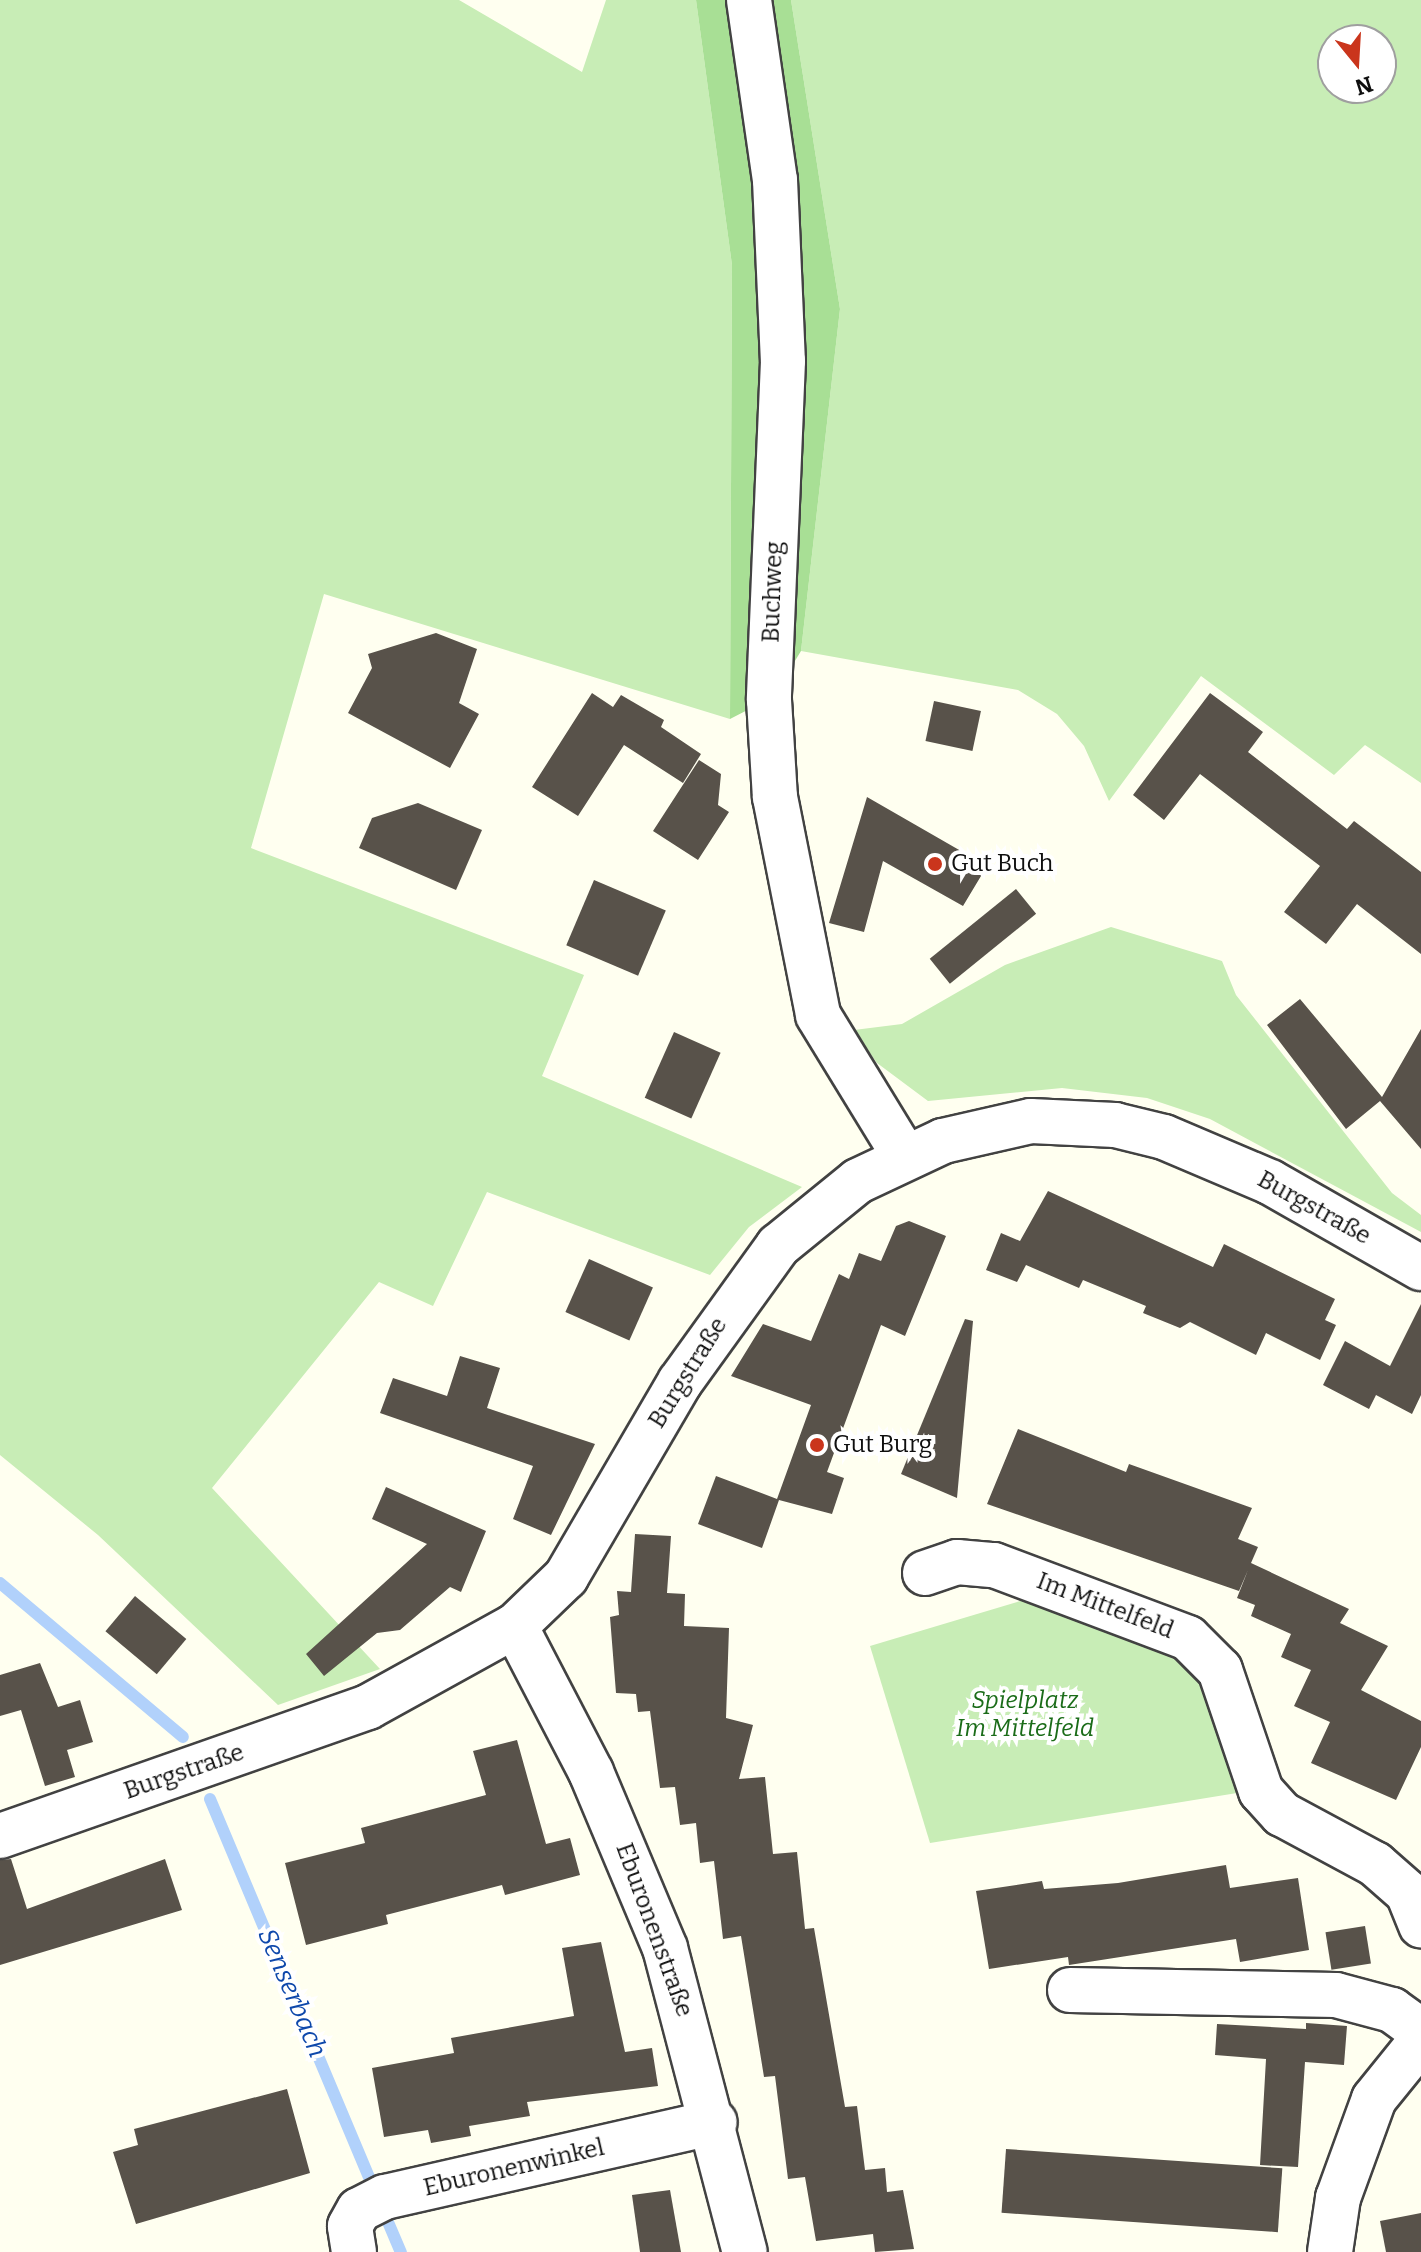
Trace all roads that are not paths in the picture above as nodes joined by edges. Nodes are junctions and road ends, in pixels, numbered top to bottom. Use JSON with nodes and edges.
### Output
{"nodes":[{"id":1,"x":749,"y":0,"type":"edge"},
{"id":2,"x":905,"y":1157,"type":"junction"},
{"id":3,"x":1421,"y":1268,"type":"edge"},
{"id":4,"x":925,"y":1573,"type":"dead end"},
{"id":5,"x":515,"y":1626,"type":"junction"},
{"id":6,"x":0,"y":1836,"type":"edge"},
{"id":7,"x":1421,"y":1925,"type":"edge"},
{"id":8,"x":1070,"y":1990,"type":"dead end"},
{"id":9,"x":1421,"y":2031,"type":"edge"},
{"id":10,"x":1421,"y":2041,"type":"edge"},
{"id":11,"x":715,"y":2122,"type":"junction"},
{"id":12,"x":354,"y":2252,"type":"edge"},
{"id":13,"x":745,"y":2252,"type":"edge"},
{"id":14,"x":1330,"y":2252,"type":"edge"}],
"edges":[{"from":1,"to":2,"type":"street","name":"Buchweg"},
{"from":2,"to":3,"type":"street","name":"Burgstraße"},
{"from":2,"to":5,"type":"street","name":"Burgstraße"},
{"from":4,"to":7,"type":"street","name":"Im Mittelfeld"},
{"from":5,"to":6,"type":"street","name":"Burgstraße"},
{"from":5,"to":11,"type":"street","name":"Eburonenstraße"},
{"from":8,"to":9,"type":"street"},
{"from":10,"to":14,"type":"street"},
{"from":11,"to":12,"type":"street","name":"Eburonenwinkel"},
{"from":11,"to":13,"type":"street","name":"Eburonenstraße"}]}
